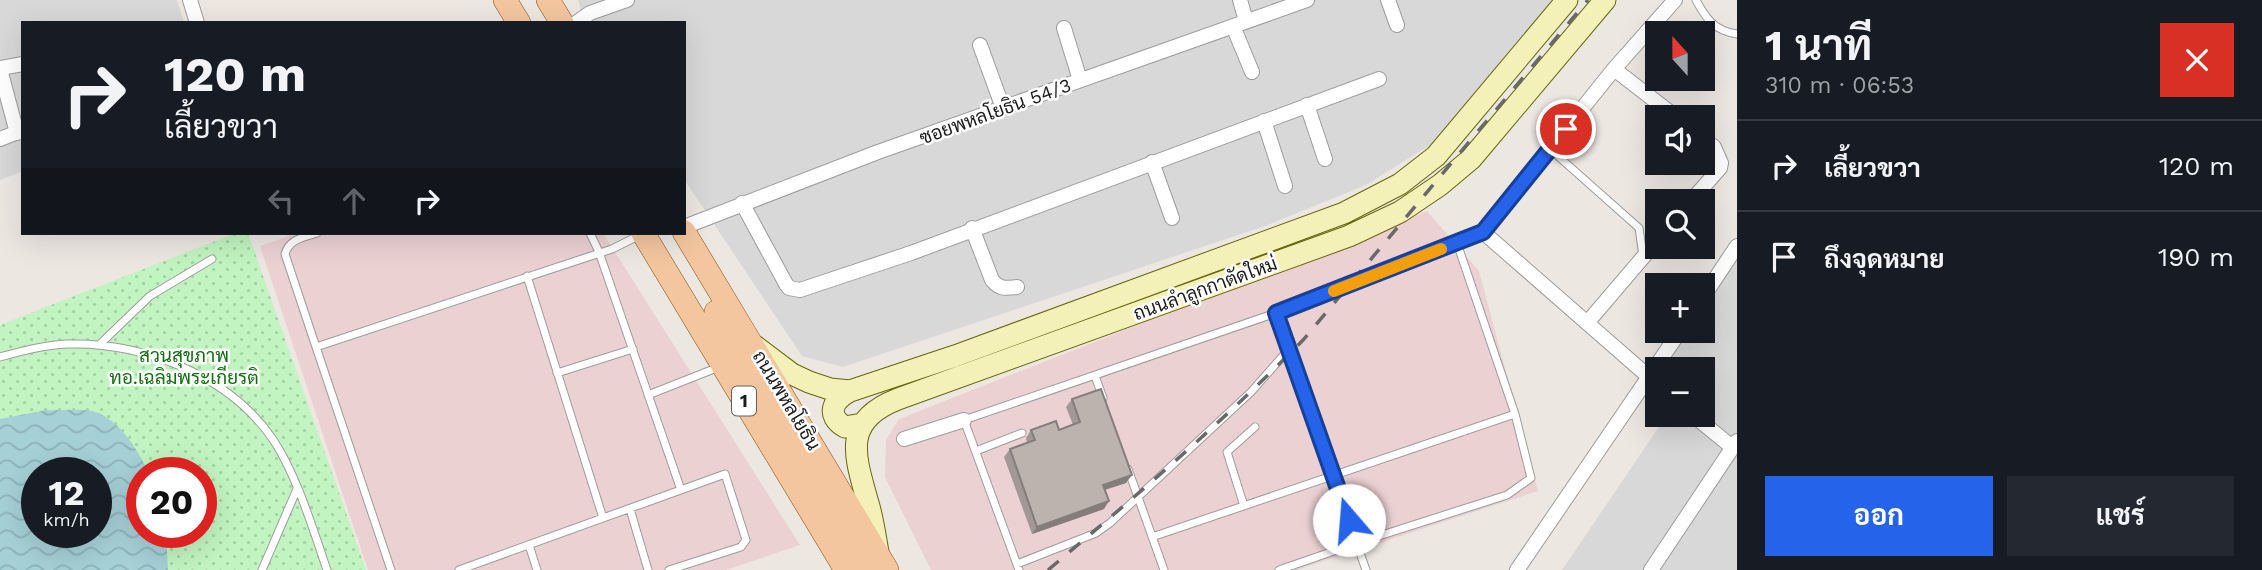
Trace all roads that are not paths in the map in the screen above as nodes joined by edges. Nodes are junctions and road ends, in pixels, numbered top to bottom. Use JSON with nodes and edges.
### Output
{"nodes":[{"id":1,"x":190,"y":0,"type":"edge"},
{"id":2,"x":505,"y":0,"type":"edge"},
{"id":3,"x":548,"y":0,"type":"edge"},
{"id":4,"x":627,"y":0,"type":"edge"},
{"id":5,"x":1240,"y":0,"type":"edge"},
{"id":6,"x":1307,"y":0,"type":"edge"},
{"id":7,"x":1388,"y":0,"type":"edge"},
{"id":8,"x":1567,"y":0,"type":"edge"},
{"id":9,"x":1605,"y":0,"type":"edge"},
{"id":10,"x":1675,"y":0,"type":"edge"},
{"id":11,"x":1696,"y":0,"type":"edge"},
{"id":12,"x":587,"y":7,"type":"edge"},
{"id":13,"x":196,"y":21,"type":"edge"},
{"id":14,"x":518,"y":21,"type":"edge"},
{"id":15,"x":561,"y":21,"type":"edge"},
{"id":16,"x":1240,"y":24,"type":"junction"},
{"id":17,"x":1396,"y":25,"type":"dead end"},
{"id":18,"x":1064,"y":28,"type":"dead end"},
{"id":19,"x":1737,"y":34,"type":"edge"},
{"id":20,"x":980,"y":45,"type":"dead end"},
{"id":21,"x":21,"y":64,"type":"edge"},
{"id":22,"x":0,"y":68,"type":"edge"},
{"id":23,"x":1614,"y":69,"type":"junction"},
{"id":24,"x":1252,"y":72,"type":"dead end"},
{"id":25,"x":1379,"y":79,"type":"dead end"},
{"id":26,"x":1080,"y":80,"type":"junction"},
{"id":27,"x":1307,"y":105,"type":"junction"},
{"id":28,"x":1660,"y":105,"type":"edge"},
{"id":29,"x":1003,"y":108,"type":"junction"},
{"id":30,"x":1264,"y":121,"type":"junction"},
{"id":31,"x":20,"y":131,"type":"edge"},
{"id":32,"x":0,"y":139,"type":"edge"},
{"id":33,"x":1550,"y":149,"type":"junction"},
{"id":34,"x":1715,"y":151,"type":"edge"},
{"id":35,"x":1325,"y":159,"type":"dead end"},
{"id":36,"x":1152,"y":162,"type":"junction"},
{"id":37,"x":1715,"y":174,"type":"edge"},
{"id":38,"x":1714,"y":175,"type":"edge"},
{"id":39,"x":1285,"y":186,"type":"dead end"},
{"id":40,"x":1702,"y":189,"type":"edge"},
{"id":41,"x":743,"y":203,"type":"junction"},
{"id":42,"x":1172,"y":218,"type":"dead end"},
{"id":43,"x":686,"y":228,"type":"edge"},
{"id":44,"x":972,"y":228,"type":"junction"},
{"id":45,"x":686,"y":232,"type":"edge"},
{"id":46,"x":1483,"y":232,"type":"junction"},
{"id":47,"x":311,"y":235,"type":"edge"},
{"id":48,"x":591,"y":235,"type":"edge"},
{"id":49,"x":639,"y":235,"type":"edge"},
{"id":50,"x":644,"y":235,"type":"edge"},
{"id":51,"x":672,"y":235,"type":"edge"},
{"id":52,"x":1457,"y":243,"type":"junction"},
{"id":53,"x":1737,"y":246,"type":"edge"},
{"id":54,"x":599,"y":252,"type":"junction"},
{"id":55,"x":1644,"y":257,"type":"joint"},
{"id":56,"x":212,"y":259,"type":"dead end"},
{"id":57,"x":527,"y":276,"type":"junction"},
{"id":58,"x":1715,"y":279,"type":"edge"},
{"id":59,"x":1017,"y":287,"type":"dead end"},
{"id":60,"x":1276,"y":313,"type":"junction"},
{"id":61,"x":1587,"y":323,"type":"junction"},
{"id":62,"x":99,"y":345,"type":"junction"},
{"id":63,"x":755,"y":346,"type":"junction"},
{"id":64,"x":316,"y":347,"type":"junction"},
{"id":65,"x":633,"y":349,"type":"junction"},
{"id":66,"x":1289,"y":349,"type":"junction"},
{"id":67,"x":0,"y":357,"type":"edge"},
{"id":68,"x":723,"y":365,"type":"junction"},
{"id":69,"x":557,"y":373,"type":"junction"},
{"id":70,"x":1645,"y":374,"type":"edge"},
{"id":71,"x":1096,"y":376,"type":"junction"},
{"id":72,"x":850,"y":391,"type":"junction"},
{"id":73,"x":1645,"y":392,"type":"edge"},
{"id":74,"x":648,"y":395,"type":"junction"},
{"id":75,"x":1106,"y":407,"type":"edge"},
{"id":76,"x":1515,"y":414,"type":"junction"},
{"id":77,"x":964,"y":420,"type":"junction"},
{"id":78,"x":862,"y":424,"type":"junction"},
{"id":79,"x":1255,"y":427,"type":"dead end"},
{"id":80,"x":1710,"y":427,"type":"edge"},
{"id":81,"x":1022,"y":433,"type":"dead end"},
{"id":82,"x":904,"y":439,"type":"dead end"},
{"id":83,"x":1735,"y":444,"type":"edge"},
{"id":84,"x":976,"y":451,"type":"junction"},
{"id":85,"x":1124,"y":456,"type":"edge"},
{"id":86,"x":1334,"y":475,"type":"junction"},
{"id":87,"x":297,"y":489,"type":"junction"},
{"id":88,"x":681,"y":490,"type":"junction"},
{"id":89,"x":1137,"y":496,"type":"junction"},
{"id":90,"x":1244,"y":506,"type":"junction"},
{"id":91,"x":629,"y":509,"type":"junction"},
{"id":92,"x":603,"y":518,"type":"junction"},
{"id":93,"x":1152,"y":537,"type":"junction"},
{"id":94,"x":1357,"y":542,"type":"junction"},
{"id":95,"x":529,"y":545,"type":"junction"},
{"id":96,"x":878,"y":565,"type":"edge"},
{"id":97,"x":1018,"y":567,"type":"edge"},
{"id":98,"x":262,"y":570,"type":"edge"},
{"id":99,"x":327,"y":570,"type":"edge"},
{"id":100,"x":391,"y":570,"type":"edge"},
{"id":101,"x":459,"y":570,"type":"edge"},
{"id":102,"x":537,"y":570,"type":"edge"},
{"id":103,"x":648,"y":570,"type":"edge"},
{"id":104,"x":669,"y":570,"type":"edge"},
{"id":105,"x":846,"y":570,"type":"edge"},
{"id":106,"x":1164,"y":570,"type":"edge"},
{"id":107,"x":1279,"y":570,"type":"edge"},
{"id":108,"x":1366,"y":570,"type":"edge"},
{"id":109,"x":1517,"y":570,"type":"edge"},
{"id":110,"x":1651,"y":570,"type":"edge"}],
"edges":[{"from":1,"to":13,"type":"street"},
{"from":2,"to":14,"type":"main road"},
{"from":3,"to":15,"type":"main road"},
{"from":4,"to":12,"type":"street"},
{"from":5,"to":16,"type":"street"},
{"from":6,"to":16,"type":"street","name":"ซอยพหลโยธิน 54/3"},
{"from":7,"to":17,"type":"street"},
{"from":8,"to":72,"type":"main road","name":"ถนนลำลูกกาตัดใหม่"},
{"from":9,"to":78,"type":"main road","name":"ถนนลำลูกกาตัดใหม่"},
{"from":10,"to":23,"type":"street"},
{"from":11,"to":19,"type":"lane"},
{"from":16,"to":24,"type":"street"},
{"from":16,"to":26,"type":"street","name":"ซอยพหลโยธิน 54/3"},
{"from":18,"to":26,"type":"street"},
{"from":20,"to":29,"type":"street"},
{"from":21,"to":22,"type":"street"},
{"from":22,"to":31,"type":"street"},
{"from":23,"to":28,"type":"street"},
{"from":23,"to":33,"type":"street"},
{"from":25,"to":27,"type":"street"},
{"from":26,"to":29,"type":"street","name":"ซอยพหลโยธิน 54/3"},
{"from":27,"to":30,"type":"street"},
{"from":27,"to":35,"type":"street"},
{"from":29,"to":41,"type":"street","name":"ซอยพหลโยธิน 54/3"},
{"from":30,"to":36,"type":"street"},
{"from":30,"to":39,"type":"street"},
{"from":31,"to":32,"type":"street"},
{"from":33,"to":46,"type":"street"},
{"from":33,"to":55,"type":"lane"},
{"from":34,"to":37,"type":"street"},
{"from":36,"to":42,"type":"street"},
{"from":36,"to":44,"type":"street"},
{"from":38,"to":40,"type":"street"},
{"from":41,"to":43,"type":"street","name":"ซอยพหลโยธิน 54/3"},
{"from":41,"to":44,"type":"street"},
{"from":44,"to":59,"type":"street"},
{"from":45,"to":63,"type":"main road","name":"ถนนพหลโยธิน","number":"1"},
{"from":46,"to":52,"type":"lane"},
{"from":46,"to":61,"type":"street"},
{"from":47,"to":64,"type":"lane"},
{"from":48,"to":54,"type":"lane"},
{"from":49,"to":54,"type":"lane"},
{"from":50,"to":68,"type":"main road","name":"ถนนพหลโยธิน","number":"1"},
{"from":51,"to":96,"type":"main road"},
{"from":52,"to":60,"type":"lane"},
{"from":52,"to":76,"type":"lane"},
{"from":53,"to":58,"type":"street"},
{"from":54,"to":57,"type":"lane"},
{"from":54,"to":65,"type":"lane"},
{"from":55,"to":61,"type":"street"},
{"from":56,"to":62,"type":"lane"},
{"from":57,"to":64,"type":"lane"},
{"from":57,"to":69,"type":"lane"},
{"from":60,"to":66,"type":"lane"},
{"from":60,"to":71,"type":"lane"},
{"from":61,"to":70,"type":"street"},
{"from":62,"to":67,"type":"lane"},
{"from":62,"to":87,"type":"lane"},
{"from":63,"to":72,"type":"main road","name":"ถนนลำลูกกาตัดใหม่"},
{"from":63,"to":96,"type":"main road","name":"ถนนพหลโยธิน","number":"1"},
{"from":64,"to":100,"type":"lane"},
{"from":65,"to":69,"type":"lane"},
{"from":65,"to":74,"type":"lane"},
{"from":66,"to":86,"type":"lane"},
{"from":66,"to":89,"type":"lane"},
{"from":68,"to":74,"type":"lane"},
{"from":68,"to":105,"type":"main road","name":"ถนนพหลโยธิน","number":"1"},
{"from":69,"to":92,"type":"lane"},
{"from":71,"to":75,"type":"lane"},
{"from":71,"to":77,"type":"lane"},
{"from":72,"to":78,"type":"main road"},
{"from":73,"to":109,"type":"street"},
{"from":74,"to":88,"type":"lane"},
{"from":76,"to":86,"type":"lane"},
{"from":76,"to":94,"type":"lane"},
{"from":77,"to":82,"type":"street"},
{"from":77,"to":84,"type":"lane"},
{"from":78,"to":96,"type":"main road"},
{"from":79,"to":90,"type":"lane"},
{"from":80,"to":83,"type":"street"},
{"from":81,"to":84,"type":"lane"},
{"from":83,"to":110,"type":"street"},
{"from":84,"to":97,"type":"lane"},
{"from":85,"to":89,"type":"lane"},
{"from":86,"to":90,"type":"lane"},
{"from":86,"to":94,"type":"lane"},
{"from":87,"to":98,"type":"lane"},
{"from":87,"to":99,"type":"lane"},
{"from":88,"to":91,"type":"lane"},
{"from":88,"to":104,"type":"lane"},
{"from":89,"to":93,"type":"lane"},
{"from":89,"to":97,"type":"lane"},
{"from":90,"to":93,"type":"lane"},
{"from":91,"to":92,"type":"lane"},
{"from":91,"to":103,"type":"lane"},
{"from":92,"to":95,"type":"lane"},
{"from":93,"to":106,"type":"lane"},
{"from":94,"to":107,"type":"lane"},
{"from":94,"to":108,"type":"lane"},
{"from":95,"to":101,"type":"lane"},
{"from":95,"to":102,"type":"lane"}]}
